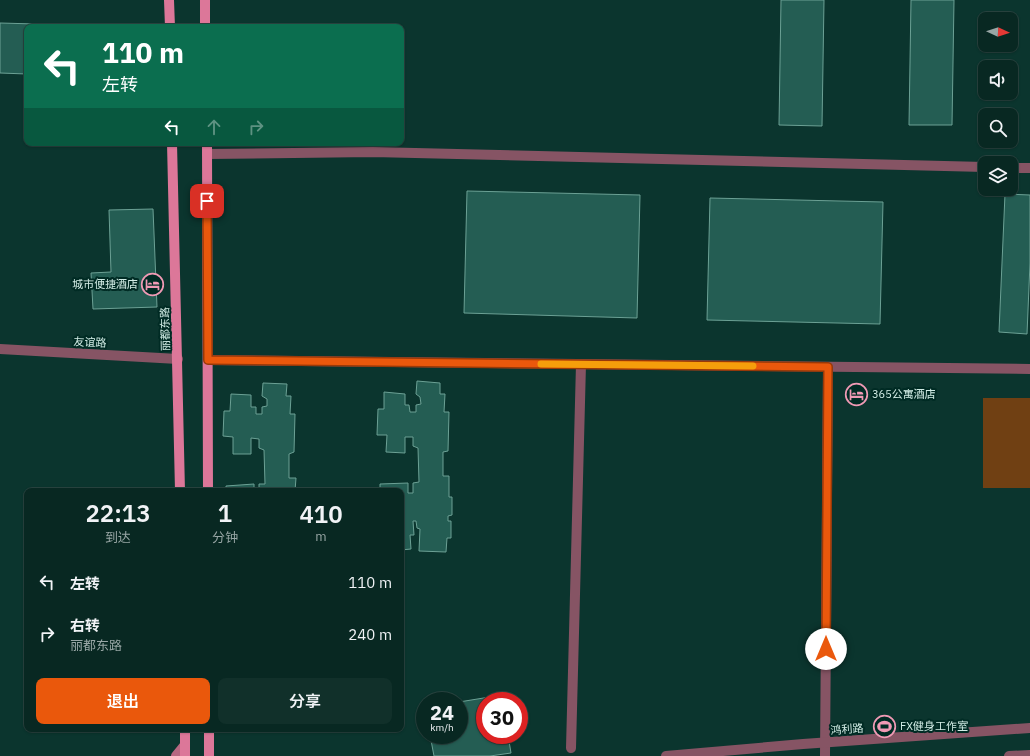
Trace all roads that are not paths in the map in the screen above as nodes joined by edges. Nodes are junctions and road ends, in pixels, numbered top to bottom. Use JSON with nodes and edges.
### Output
{"nodes":[{"id":1,"x":169,"y":0,"type":"edge"},
{"id":2,"x":205,"y":0,"type":"edge"},
{"id":3,"x":170,"y":24,"type":"edge"},
{"id":4,"x":205,"y":24,"type":"edge"},
{"id":5,"x":172,"y":146,"type":"edge"},
{"id":6,"x":207,"y":146,"type":"edge"},
{"id":7,"x":207,"y":154,"type":"junction"},
{"id":8,"x":978,"y":167,"type":"edge"},
{"id":9,"x":1018,"y":168,"type":"edge"},
{"id":10,"x":1030,"y":168,"type":"edge"},
{"id":11,"x":0,"y":348,"type":"edge"},
{"id":12,"x":178,"y":359,"type":"junction"},
{"id":13,"x":208,"y":360,"type":"junction"},
{"id":14,"x":581,"y":364,"type":"junction"},
{"id":15,"x":828,"y":367,"type":"junction"},
{"id":16,"x":1030,"y":369,"type":"edge"},
{"id":17,"x":180,"y":488,"type":"edge"},
{"id":18,"x":208,"y":488,"type":"edge"},
{"id":19,"x":1030,"y":728,"type":"edge"},
{"id":20,"x":185,"y":732,"type":"edge"},
{"id":21,"x":209,"y":732,"type":"edge"},
{"id":22,"x":825,"y":742,"type":"junction"},
{"id":23,"x":185,"y":745,"type":"junction"},
{"id":24,"x":571,"y":748,"type":"dead end"},
{"id":25,"x":1030,"y":755,"type":"edge"},
{"id":26,"x":176,"y":756,"type":"edge"},
{"id":27,"x":185,"y":756,"type":"edge"},
{"id":28,"x":209,"y":756,"type":"edge"},
{"id":29,"x":666,"y":756,"type":"edge"},
{"id":30,"x":825,"y":756,"type":"edge"},
{"id":31,"x":1009,"y":756,"type":"edge"}],
"edges":[{"from":1,"to":3,"type":"main road"},
{"from":2,"to":4,"type":"main road"},
{"from":5,"to":12,"type":"main road","name":"丽都东路"},
{"from":6,"to":7,"type":"main road"},
{"from":7,"to":8,"type":"street"},
{"from":7,"to":13,"type":"main road"},
{"from":9,"to":10,"type":"street"},
{"from":11,"to":12,"type":"street","name":"友谊路"},
{"from":12,"to":17,"type":"main road","name":"丽都东路"},
{"from":13,"to":14,"type":"street"},
{"from":13,"to":18,"type":"main road"},
{"from":14,"to":15,"type":"street"},
{"from":14,"to":24,"type":"street"},
{"from":15,"to":16,"type":"street"},
{"from":15,"to":22,"type":"street"},
{"from":19,"to":22,"type":"street","name":"鸿利路"},
{"from":20,"to":23,"type":"main road"},
{"from":21,"to":28,"type":"main road"},
{"from":22,"to":29,"type":"street","name":"鸿利路"},
{"from":22,"to":30,"type":"street"},
{"from":23,"to":26,"type":"main road"},
{"from":23,"to":27,"type":"main road"},
{"from":25,"to":31,"type":"street"}]}
